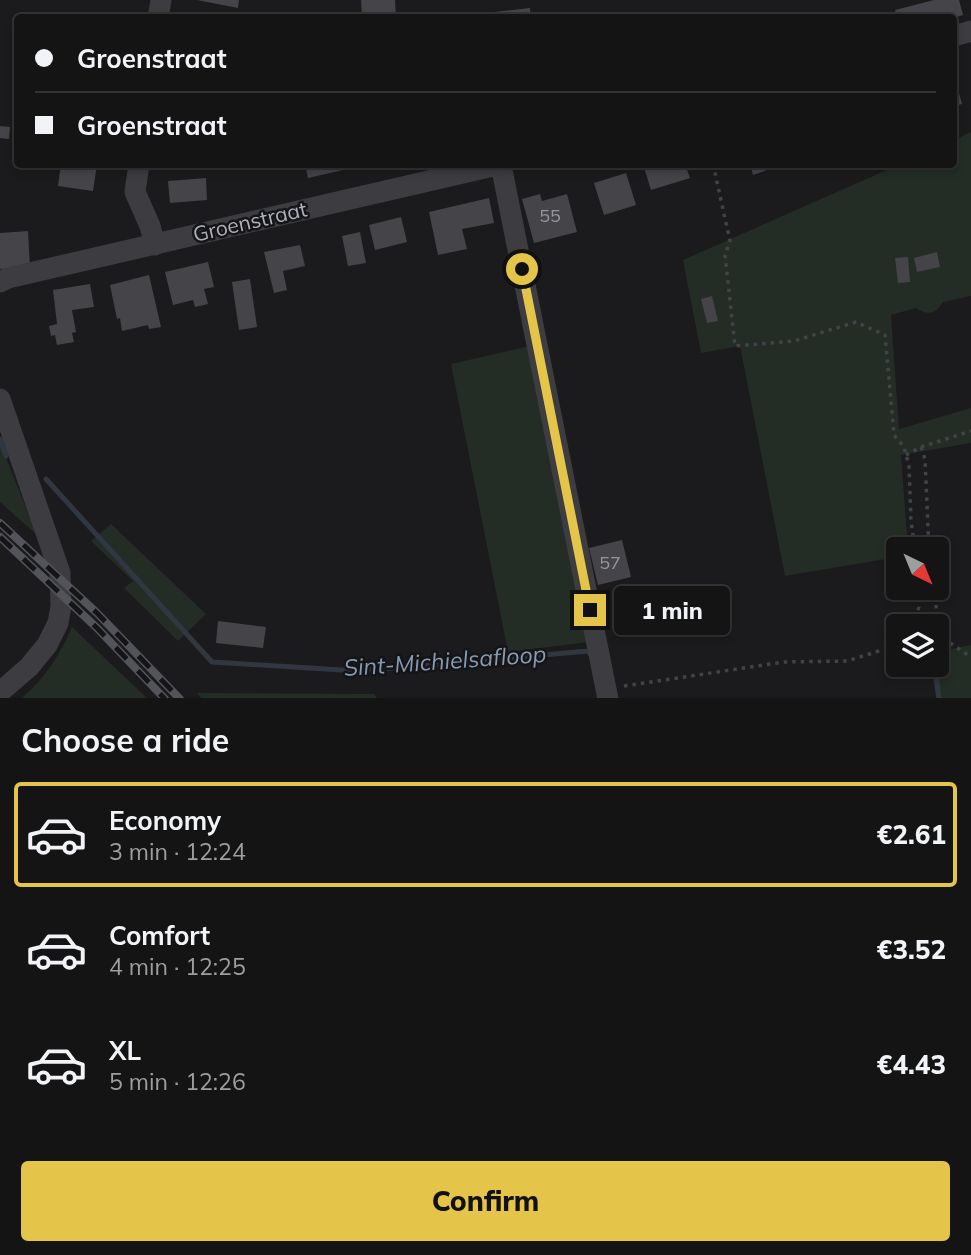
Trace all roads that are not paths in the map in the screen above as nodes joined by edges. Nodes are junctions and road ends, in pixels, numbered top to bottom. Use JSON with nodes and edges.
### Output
{"nodes":[{"id":1,"x":138,"y":168,"type":"edge"},
{"id":2,"x":484,"y":168,"type":"edge"},
{"id":3,"x":502,"y":168,"type":"edge"},
{"id":4,"x":155,"y":245,"type":"junction"},
{"id":5,"x":0,"y":282,"type":"edge"},
{"id":6,"x":0,"y":400,"type":"edge"},
{"id":7,"x":0,"y":692,"type":"edge"},
{"id":8,"x":607,"y":694,"type":"edge"}],
"edges":[{"from":1,"to":4,"type":"street"},
{"from":2,"to":4,"type":"street","name":"Groenstraat"},
{"from":3,"to":8,"type":"street","name":"Groenstraat"},
{"from":4,"to":5,"type":"street","name":"Groenstraat"},
{"from":6,"to":7,"type":"street"}]}
